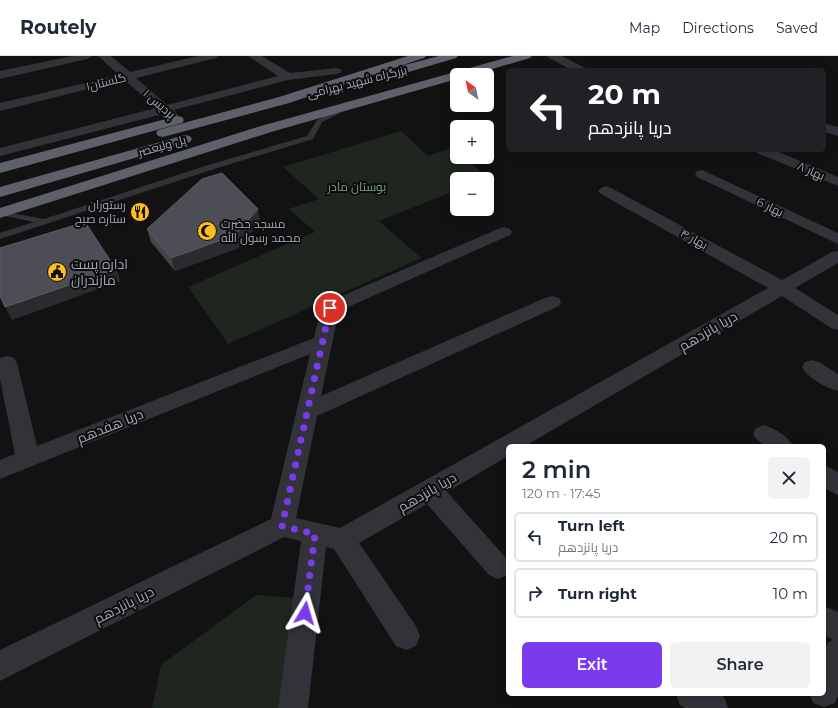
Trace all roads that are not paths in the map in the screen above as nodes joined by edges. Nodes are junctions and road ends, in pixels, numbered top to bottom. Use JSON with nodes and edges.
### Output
{"nodes":[{"id":1,"x":87,"y":56,"type":"edge"},
{"id":2,"x":104,"y":56,"type":"edge"},
{"id":3,"x":212,"y":56,"type":"edge"},
{"id":4,"x":254,"y":56,"type":"edge"},
{"id":5,"x":389,"y":56,"type":"edge"},
{"id":6,"x":420,"y":56,"type":"edge"},
{"id":7,"x":452,"y":56,"type":"edge"},
{"id":8,"x":484,"y":56,"type":"edge"},
{"id":9,"x":526,"y":56,"type":"edge"},
{"id":10,"x":553,"y":56,"type":"edge"},
{"id":11,"x":577,"y":68,"type":"edge"},
{"id":12,"x":336,"y":71,"type":"junction"},
{"id":13,"x":0,"y":76,"type":"edge"},
{"id":14,"x":128,"y":76,"type":"junction"},
{"id":15,"x":288,"y":77,"type":"junction"},
{"id":16,"x":396,"y":79,"type":"dead end"},
{"id":17,"x":264,"y":97,"type":"junction"},
{"id":18,"x":284,"y":100,"type":"junction"},
{"id":19,"x":325,"y":100,"type":"dead end"},
{"id":20,"x":359,"y":102,"type":"junction"},
{"id":21,"x":0,"y":107,"type":"edge"},
{"id":22,"x":165,"y":109,"type":"junction"},
{"id":23,"x":178,"y":120,"type":"junction"},
{"id":24,"x":826,"y":128,"type":"edge"},
{"id":25,"x":266,"y":129,"type":"junction"},
{"id":26,"x":838,"y":132,"type":"edge"},
{"id":27,"x":0,"y":152,"type":"edge"},
{"id":28,"x":767,"y":152,"type":"edge"},
{"id":29,"x":114,"y":153,"type":"junction"},
{"id":30,"x":17,"y":164,"type":"junction"},
{"id":31,"x":0,"y":168,"type":"edge"},
{"id":32,"x":0,"y":172,"type":"edge"},
{"id":33,"x":702,"y":174,"type":"dead end"},
{"id":34,"x":0,"y":179,"type":"edge"},
{"id":35,"x":838,"y":182,"type":"edge"},
{"id":36,"x":606,"y":191,"type":"dead end"},
{"id":37,"x":0,"y":193,"type":"edge"},
{"id":38,"x":0,"y":213,"type":"edge"},
{"id":39,"x":45,"y":222,"type":"junction"},
{"id":40,"x":504,"y":232,"type":"dead end"},
{"id":41,"x":0,"y":236,"type":"edge"},
{"id":42,"x":838,"y":239,"type":"edge"},
{"id":43,"x":838,"y":256,"type":"edge"},
{"id":44,"x":782,"y":288,"type":"junction"},
{"id":45,"x":552,"y":302,"type":"dead end"},
{"id":46,"x":838,"y":324,"type":"edge"},
{"id":47,"x":322,"y":342,"type":"junction"},
{"id":48,"x":7,"y":363,"type":"dead end"},
{"id":49,"x":812,"y":367,"type":"dead end"},
{"id":50,"x":838,"y":384,"type":"edge"},
{"id":51,"x":307,"y":412,"type":"junction"},
{"id":52,"x":510,"y":444,"type":"edge"},
{"id":53,"x":506,"y":446,"type":"edge"},
{"id":54,"x":28,"y":459,"type":"junction"},
{"id":55,"x":0,"y":470,"type":"edge"},
{"id":56,"x":826,"y":477,"type":"edge"},
{"id":57,"x":838,"y":485,"type":"edge"},
{"id":58,"x":430,"y":490,"type":"junction"},
{"id":59,"x":282,"y":526,"type":"junction"},
{"id":60,"x":315,"y":534,"type":"junction"},
{"id":61,"x":342,"y":540,"type":"junction"},
{"id":62,"x":498,"y":567,"type":"dead end"},
{"id":63,"x":826,"y":620,"type":"edge"},
{"id":64,"x":838,"y":628,"type":"edge"},
{"id":65,"x":406,"y":636,"type":"dead end"},
{"id":66,"x":838,"y":652,"type":"edge"},
{"id":67,"x":0,"y":666,"type":"edge"},
{"id":68,"x":826,"y":687,"type":"edge"},
{"id":69,"x":694,"y":696,"type":"edge"},
{"id":70,"x":823,"y":696,"type":"edge"},
{"id":71,"x":293,"y":708,"type":"edge"},
{"id":72,"x":712,"y":708,"type":"edge"},
{"id":73,"x":818,"y":708,"type":"edge"}],
"edges":[{"from":1,"to":13,"type":"street"},
{"from":2,"to":14,"type":"street","name":"پردیس ۱"},
{"from":3,"to":14,"type":"street","name":"گلستان۱"},
{"from":4,"to":15,"type":"street"},
{"from":5,"to":12,"type":"highway"},
{"from":6,"to":17,"type":"highway"},
{"from":6,"to":18,"type":"highway"},
{"from":7,"to":18,"type":"highway","name":"بزرگراه شهید بهرامی"},
{"from":8,"to":16,"type":"highway","name":"بزرگراه شهید بهرامی"},
{"from":8,"to":20,"type":"highway"},
{"from":9,"to":20,"type":"highway"},
{"from":10,"to":11,"type":"street"},
{"from":12,"to":15,"type":"street"},
{"from":12,"to":17,"type":"highway"},
{"from":14,"to":21,"type":"street","name":"گلستان۱"},
{"from":14,"to":22,"type":"street","name":"پردیس ۱"},
{"from":15,"to":22,"type":"street"},
{"from":17,"to":23,"type":"highway"},
{"from":18,"to":29,"type":"highway","name":"پل ولیعصر"},
{"from":19,"to":29,"type":"highway","name":"پل ولیعصر"},
{"from":20,"to":25,"type":"highway"},
{"from":20,"to":39,"type":"lane"},
{"from":22,"to":23,"type":"street","name":"پردیس ۱"},
{"from":22,"to":27,"type":"street"},
{"from":23,"to":30,"type":"highway"},
{"from":24,"to":26,"type":"street"},
{"from":25,"to":37,"type":"highway"},
{"from":25,"to":38,"type":"highway"},
{"from":28,"to":35,"type":"street","name":"بهار ۸"},
{"from":29,"to":34,"type":"highway","name":"پل ولیعصر"},
{"from":29,"to":37,"type":"highway","name":"پل ولیعصر"},
{"from":30,"to":31,"type":"highway"},
{"from":30,"to":32,"type":"highway"},
{"from":33,"to":42,"type":"street","name":"بهار 6"},
{"from":36,"to":44,"type":"street","name":"بهار ۴"},
{"from":38,"to":39,"type":"lane"},
{"from":39,"to":41,"type":"lane"},
{"from":40,"to":47,"type":"street"},
{"from":43,"to":44,"type":"street","name":"دریا پانزدهم"},
{"from":44,"to":46,"type":"street","name":"بهار ۴"},
{"from":44,"to":52,"type":"street","name":"دریا پانزدهم"},
{"from":45,"to":51,"type":"street"},
{"from":47,"to":51,"type":"street"},
{"from":47,"to":54,"type":"street","name":"دریا هفدهم"},
{"from":48,"to":54,"type":"street"},
{"from":49,"to":50,"type":"street"},
{"from":51,"to":59,"type":"street"},
{"from":53,"to":58,"type":"street","name":"دریا پانزدهم"},
{"from":54,"to":55,"type":"street","name":"دریا هفدهم"},
{"from":56,"to":57,"type":"street"},
{"from":58,"to":61,"type":"street","name":"دریا پانزدهم"},
{"from":58,"to":62,"type":"street"},
{"from":59,"to":60,"type":"street"},
{"from":59,"to":67,"type":"street","name":"دریا پانزدهم"},
{"from":60,"to":61,"type":"street"},
{"from":60,"to":71,"type":"street"},
{"from":61,"to":65,"type":"street"},
{"from":63,"to":64,"type":"street"},
{"from":66,"to":68,"type":"street"},
{"from":69,"to":72,"type":"street"},
{"from":70,"to":73,"type":"street"}]}
